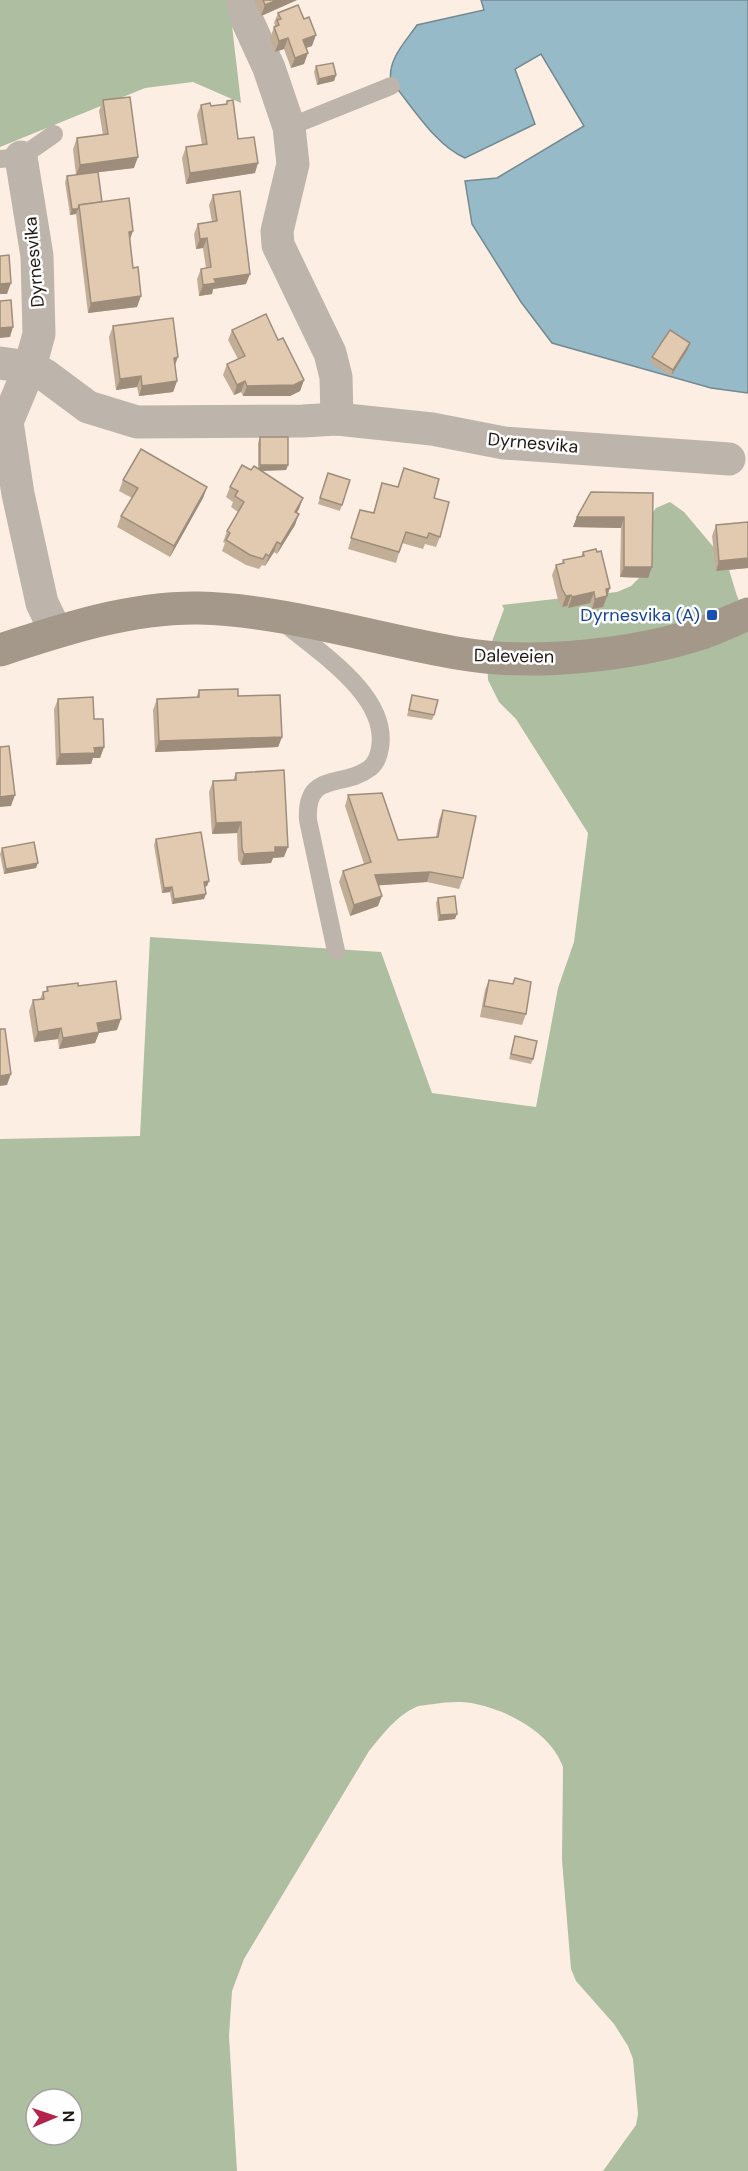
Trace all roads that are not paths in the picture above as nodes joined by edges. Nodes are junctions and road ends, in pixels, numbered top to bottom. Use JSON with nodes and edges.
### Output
{"nodes":[{"id":1,"x":243,"y":0,"type":"edge"},
{"id":2,"x":391,"y":86,"type":"dead end"},
{"id":3,"x":290,"y":127,"type":"junction"},
{"id":4,"x":54,"y":134,"type":"dead end"},
{"id":5,"x":10,"y":158,"type":"edge"},
{"id":6,"x":15,"y":365,"type":"edge"},
{"id":7,"x":337,"y":419,"type":"junction"},
{"id":8,"x":729,"y":459,"type":"dead end"},
{"id":9,"x":748,"y":614,"type":"edge"},
{"id":10,"x":277,"y":617,"type":"junction"},
{"id":11,"x":56,"y":632,"type":"junction"},
{"id":12,"x":0,"y":650,"type":"edge"},
{"id":13,"x":336,"y":951,"type":"dead end"}],
"edges":[{"from":1,"to":3,"type":"street"},
{"from":2,"to":3,"type":"lane"},
{"from":3,"to":7,"type":"street"},
{"from":4,"to":5,"type":"lane"},
{"from":5,"to":6,"type":"street","name":"Dyrnesvika"},
{"from":6,"to":7,"type":"street","name":"Dyrnesvika"},
{"from":6,"to":11,"type":"street"},
{"from":7,"to":8,"type":"street","name":"Dyrnesvika"},
{"from":9,"to":10,"type":"main road","name":"Daleveien"},
{"from":10,"to":11,"type":"main road","name":"Daleveien"},
{"from":10,"to":13,"type":"lane"},
{"from":11,"to":12,"type":"main road","name":"Daleveien"}]}
